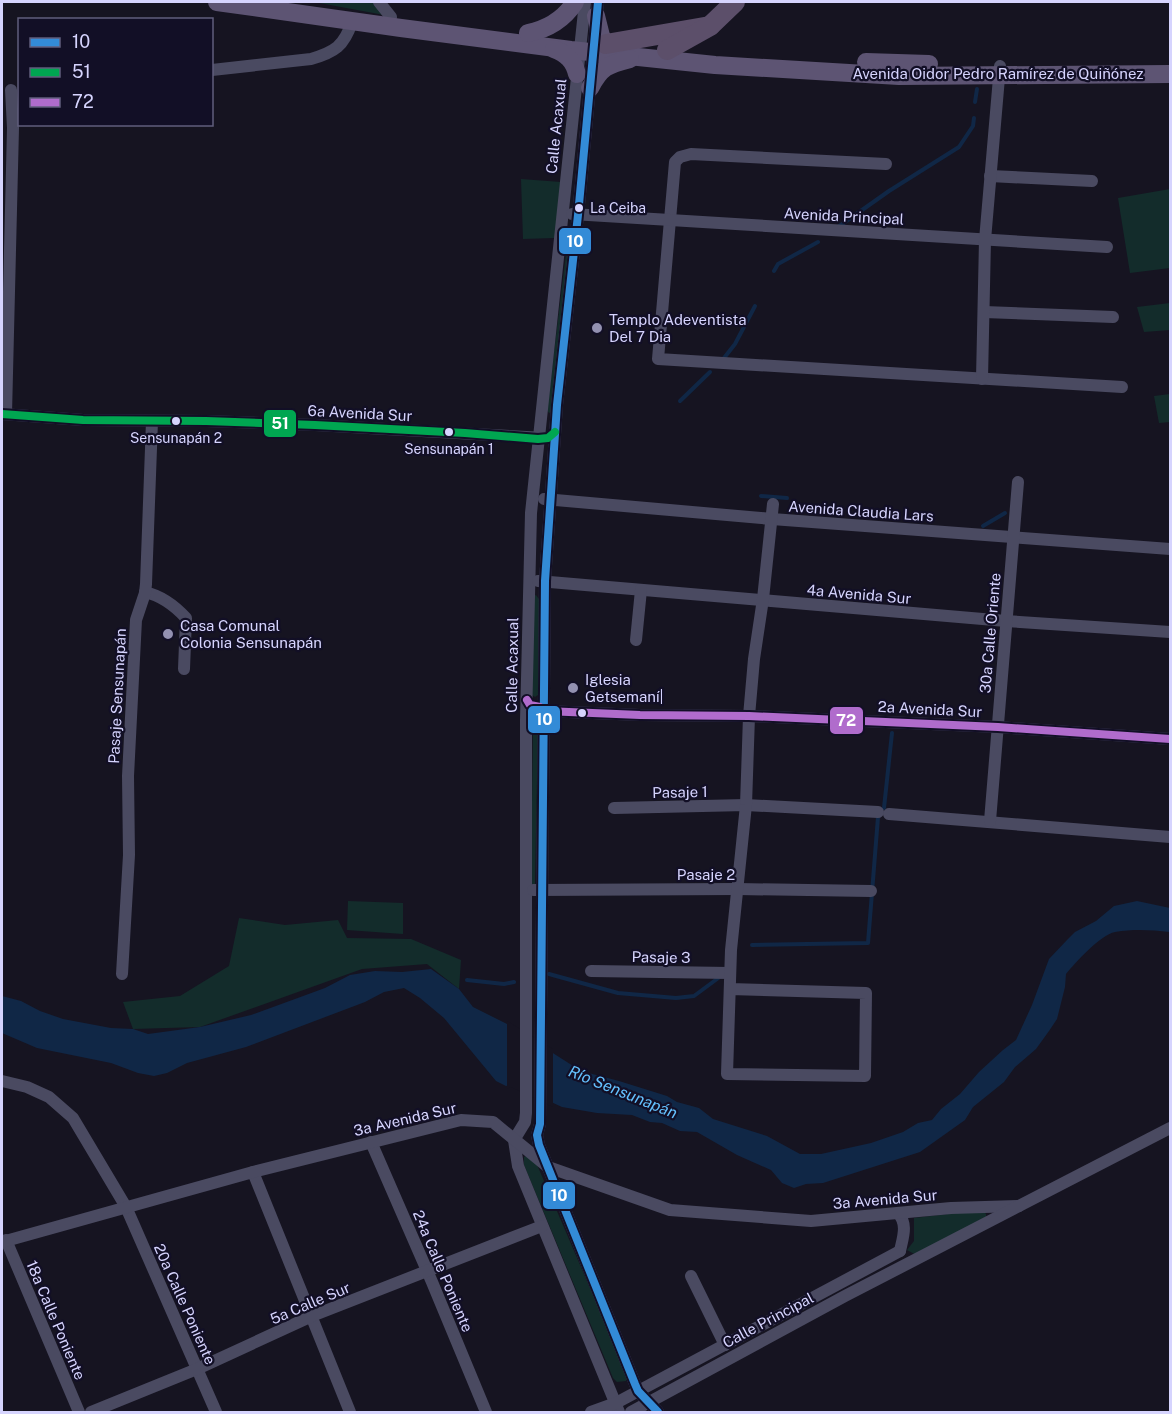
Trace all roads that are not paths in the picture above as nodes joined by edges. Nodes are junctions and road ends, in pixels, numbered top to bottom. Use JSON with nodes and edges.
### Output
{"nodes":[{"id":1,"x":217,"y":2,"type":"edge"},
{"id":2,"x":299,"y":2,"type":"edge"},
{"id":3,"x":380,"y":2,"type":"edge"},
{"id":4,"x":575,"y":2,"type":"edge"},
{"id":5,"x":585,"y":2,"type":"edge"},
{"id":6,"x":735,"y":2,"type":"edge"},
{"id":7,"x":597,"y":9,"type":"edge"},
{"id":8,"x":391,"y":17,"type":"junction"},
{"id":9,"x":352,"y":22,"type":"junction"},
{"id":10,"x":710,"y":26,"type":"junction"},
{"id":11,"x":528,"y":33,"type":"junction"},
{"id":12,"x":547,"y":47,"type":"junction"},
{"id":13,"x":591,"y":47,"type":"junction"},
{"id":14,"x":667,"y":50,"type":"junction"},
{"id":15,"x":639,"y":57,"type":"junction"},
{"id":16,"x":1170,"y":64,"type":"edge"},
{"id":17,"x":213,"y":70,"type":"edge"},
{"id":18,"x":999,"y":70,"type":"junction"},
{"id":19,"x":577,"y":74,"type":"junction"},
{"id":20,"x":1170,"y":74,"type":"edge"},
{"id":21,"x":590,"y":88,"type":"junction"},
{"id":22,"x":11,"y":90,"type":"edge"},
{"id":23,"x":886,"y":164,"type":"dead end"},
{"id":24,"x":990,"y":176,"type":"junction"},
{"id":25,"x":1092,"y":181,"type":"dead end"},
{"id":26,"x":562,"y":214,"type":"junction"},
{"id":27,"x":578,"y":215,"type":"junction"},
{"id":28,"x":669,"y":220,"type":"junction"},
{"id":29,"x":985,"y":240,"type":"junction"},
{"id":30,"x":1107,"y":247,"type":"dead end"},
{"id":31,"x":984,"y":312,"type":"junction"},
{"id":32,"x":1113,"y":317,"type":"dead end"},
{"id":33,"x":982,"y":379,"type":"junction"},
{"id":34,"x":1122,"y":387,"type":"dead end"},
{"id":35,"x":4,"y":414,"type":"edge"},
{"id":36,"x":152,"y":421,"type":"junction"},
{"id":37,"x":555,"y":432,"type":"junction"},
{"id":38,"x":538,"y":439,"type":"junction"},
{"id":39,"x":553,"y":449,"type":"junction"},
{"id":40,"x":1018,"y":482,"type":"dead end"},
{"id":41,"x":533,"y":498,"type":"junction"},
{"id":42,"x":549,"y":500,"type":"junction"},
{"id":43,"x":773,"y":504,"type":"dead end"},
{"id":44,"x":772,"y":519,"type":"junction"},
{"id":45,"x":1013,"y":537,"type":"junction"},
{"id":46,"x":1170,"y":549,"type":"edge"},
{"id":47,"x":528,"y":580,"type":"junction"},
{"id":48,"x":545,"y":581,"type":"junction"},
{"id":49,"x":641,"y":590,"type":"junction"},
{"id":50,"x":145,"y":592,"type":"junction"},
{"id":51,"x":763,"y":601,"type":"junction"},
{"id":52,"x":1006,"y":621,"type":"junction"},
{"id":53,"x":1170,"y":632,"type":"edge"},
{"id":54,"x":636,"y":640,"type":"dead end"},
{"id":55,"x":184,"y":669,"type":"dead end"},
{"id":56,"x":527,"y":700,"type":"junction"},
{"id":57,"x":545,"y":711,"type":"junction"},
{"id":58,"x":749,"y":716,"type":"junction"},
{"id":59,"x":526,"y":720,"type":"junction"},
{"id":60,"x":998,"y":727,"type":"junction"},
{"id":61,"x":1170,"y":740,"type":"edge"},
{"id":62,"x":746,"y":805,"type":"junction"},
{"id":63,"x":614,"y":808,"type":"dead end"},
{"id":64,"x":990,"y":821,"type":"junction"},
{"id":65,"x":1170,"y":837,"type":"edge"},
{"id":66,"x":541,"y":889,"type":"junction"},
{"id":67,"x":738,"y":889,"type":"junction"},
{"id":68,"x":526,"y":891,"type":"junction"},
{"id":69,"x":871,"y":891,"type":"dead end"},
{"id":70,"x":591,"y":971,"type":"dead end"},
{"id":71,"x":730,"y":973,"type":"junction"},
{"id":72,"x":122,"y":975,"type":"dead end"},
{"id":73,"x":730,"y":989,"type":"junction"},
{"id":74,"x":2,"y":1081,"type":"edge"},
{"id":75,"x":1170,"y":1128,"type":"edge"},
{"id":76,"x":514,"y":1140,"type":"junction"},
{"id":77,"x":371,"y":1142,"type":"junction"},
{"id":78,"x":548,"y":1167,"type":"junction"},
{"id":79,"x":253,"y":1172,"type":"junction"},
{"id":80,"x":1019,"y":1206,"type":"junction"},
{"id":81,"x":126,"y":1207,"type":"junction"},
{"id":82,"x":898,"y":1213,"type":"junction"},
{"id":83,"x":542,"y":1226,"type":"junction"},
{"id":84,"x":4,"y":1241,"type":"edge"},
{"id":85,"x":900,"y":1251,"type":"junction"},
{"id":86,"x":916,"y":1261,"type":"junction"},
{"id":87,"x":427,"y":1270,"type":"junction"},
{"id":88,"x":691,"y":1276,"type":"dead end"},
{"id":89,"x":312,"y":1316,"type":"junction"},
{"id":90,"x":725,"y":1345,"type":"junction"},
{"id":91,"x":197,"y":1369,"type":"junction"},
{"id":92,"x":638,"y":1391,"type":"junction"},
{"id":93,"x":649,"y":1402,"type":"junction"},
{"id":94,"x":617,"y":1408,"type":"edge"},
{"id":95,"x":79,"y":1413,"type":"edge"},
{"id":96,"x":91,"y":1413,"type":"edge"},
{"id":97,"x":216,"y":1413,"type":"edge"},
{"id":98,"x":350,"y":1413,"type":"edge"},
{"id":99,"x":486,"y":1413,"type":"edge"},
{"id":100,"x":591,"y":1413,"type":"edge"},
{"id":101,"x":631,"y":1413,"type":"edge"},
{"id":102,"x":658,"y":1413,"type":"edge"}],
"edges":[{"from":1,"to":9,"type":"main road","name":"Avenida Oidor Pedro Ramírez de Quiñónez"},
{"from":2,"to":8,"type":"main road","name":"Avenida Oidor Pedro Ramírez de Quiñónez"},
{"from":3,"to":8,"type":"street"},
{"from":4,"to":11,"type":"main road"},
{"from":5,"to":13,"type":"street"},
{"from":6,"to":10,"type":"highway"},
{"from":7,"to":13,"type":"main road"},
{"from":8,"to":11,"type":"main road","name":"Avenida Oidor Pedro Ramírez de Quiñónez"},
{"from":9,"to":12,"type":"main road","name":"Avenida Oidor Pedro Ramírez de Quiñónez"},
{"from":9,"to":17,"type":"street"},
{"from":10,"to":13,"type":"highway"},
{"from":10,"to":14,"type":"highway"},
{"from":11,"to":13,"type":"main road","name":"Avenida Oidor Pedro Ramírez de Quiñónez"},
{"from":12,"to":13,"type":"main road","name":"Avenida Oidor Pedro Ramírez de Quiñónez"},
{"from":12,"to":19,"type":"main road"},
{"from":13,"to":14,"type":"main road"},
{"from":13,"to":15,"type":"main road","name":"Avenida Oidor Pedro Ramírez de Quiñónez"},
{"from":13,"to":19,"type":"street","name":"Calle Acaxual"},
{"from":13,"to":21,"type":"street","name":"Calle Acaxual"},
{"from":14,"to":18,"type":"main road"},
{"from":15,"to":18,"type":"main road","name":"Avenida Oidor Pedro Ramírez de Quiñónez"},
{"from":15,"to":21,"type":"main road"},
{"from":16,"to":18,"type":"main road"},
{"from":18,"to":20,"type":"main road","name":"Avenida Oidor Pedro Ramírez de Quiñónez"},
{"from":18,"to":24,"type":"street"},
{"from":19,"to":26,"type":"street","name":"Calle Acaxual"},
{"from":21,"to":27,"type":"street","name":"Calle Acaxual"},
{"from":22,"to":35,"type":"street"},
{"from":23,"to":28,"type":"street"},
{"from":24,"to":25,"type":"street"},
{"from":24,"to":29,"type":"street"},
{"from":26,"to":27,"type":"street"},
{"from":26,"to":38,"type":"street","name":"Calle Acaxual"},
{"from":27,"to":28,"type":"street","name":"Avenida Principal"},
{"from":27,"to":37,"type":"street","name":"Calle Acaxual"},
{"from":28,"to":29,"type":"street","name":"Avenida Principal"},
{"from":28,"to":33,"type":"street"},
{"from":29,"to":30,"type":"street","name":"Avenida Principal"},
{"from":29,"to":31,"type":"street"},
{"from":31,"to":32,"type":"street"},
{"from":31,"to":33,"type":"street"},
{"from":33,"to":34,"type":"street"},
{"from":35,"to":36,"type":"street","name":"6a Avenida Sur"},
{"from":36,"to":38,"type":"street","name":"6a Avenida Sur"},
{"from":36,"to":50,"type":"street","name":"Pasaje Sensunapán"},
{"from":37,"to":38,"type":"street"},
{"from":37,"to":39,"type":"street","name":"Calle Acaxual"},
{"from":38,"to":39,"type":"street"},
{"from":38,"to":41,"type":"street","name":"Calle Acaxual"},
{"from":39,"to":42,"type":"street","name":"Calle Acaxual"},
{"from":40,"to":45,"type":"street","name":"30a Calle Oriente"},
{"from":41,"to":42,"type":"street","name":"Avenida Claudia Lars"},
{"from":41,"to":47,"type":"street","name":"Calle Acaxual"},
{"from":42,"to":44,"type":"street","name":"Avenida Claudia Lars"},
{"from":42,"to":48,"type":"street","name":"Calle Acaxual"},
{"from":43,"to":44,"type":"street"},
{"from":44,"to":45,"type":"street","name":"Avenida Claudia Lars"},
{"from":44,"to":51,"type":"street"},
{"from":45,"to":46,"type":"street","name":"Avenida Claudia Lars"},
{"from":45,"to":52,"type":"street","name":"30a Calle Oriente"},
{"from":47,"to":48,"type":"street","name":"4a Avenida Sur"},
{"from":47,"to":56,"type":"street","name":"Calle Acaxual"},
{"from":48,"to":49,"type":"street","name":"4a Avenida Sur"},
{"from":48,"to":57,"type":"street","name":"Calle Acaxual"},
{"from":49,"to":51,"type":"street","name":"4a Avenida Sur"},
{"from":49,"to":54,"type":"street"},
{"from":50,"to":55,"type":"street"},
{"from":50,"to":72,"type":"street","name":"Pasaje Sensunapán"},
{"from":51,"to":52,"type":"street","name":"4a Avenida Sur"},
{"from":51,"to":58,"type":"street"},
{"from":52,"to":53,"type":"street","name":"4a Avenida Sur"},
{"from":52,"to":60,"type":"street","name":"30a Calle Oriente"},
{"from":56,"to":57,"type":"street"},
{"from":56,"to":59,"type":"street","name":"Calle Acaxual"},
{"from":57,"to":58,"type":"street","name":"2a Avenida Sur"},
{"from":57,"to":59,"type":"street"},
{"from":57,"to":66,"type":"street","name":"Calle Acaxual"},
{"from":58,"to":60,"type":"street","name":"2a Avenida Sur"},
{"from":58,"to":62,"type":"street"},
{"from":59,"to":68,"type":"street","name":"Calle Acaxual"},
{"from":60,"to":61,"type":"street","name":"2a Avenida Sur"},
{"from":60,"to":64,"type":"street","name":"30a Calle Oriente"},
{"from":62,"to":63,"type":"street","name":"Pasaje 1"},
{"from":62,"to":64,"type":"street","name":"Pasaje 1"},
{"from":62,"to":67,"type":"street"},
{"from":64,"to":65,"type":"street","name":"Pasaje 1"},
{"from":66,"to":67,"type":"street","name":"Pasaje 2"},
{"from":66,"to":68,"type":"street"},
{"from":66,"to":78,"type":"street","name":"Calle Acaxual"},
{"from":67,"to":69,"type":"street","name":"Pasaje 2"},
{"from":67,"to":71,"type":"street"},
{"from":68,"to":76,"type":"street","name":"Calle Acaxual"},
{"from":70,"to":71,"type":"street","name":"Pasaje 3"},
{"from":71,"to":73,"type":"street"},
{"from":73,"to":73,"type":"street"},
{"from":74,"to":81,"type":"street","name":"20a Calle Poniente"},
{"from":75,"to":80,"type":"street","name":"Calle Principal"},
{"from":76,"to":77,"type":"street","name":"3a Avenida Sur"},
{"from":76,"to":78,"type":"street","name":"3a Avenida Sur"},
{"from":76,"to":83,"type":"street"},
{"from":77,"to":79,"type":"street","name":"3a Avenida Sur"},
{"from":77,"to":87,"type":"street","name":"24a Calle Poniente"},
{"from":78,"to":82,"type":"street","name":"3a Avenida Sur"},
{"from":78,"to":92,"type":"street"},
{"from":79,"to":81,"type":"street","name":"3a Avenida Sur"},
{"from":79,"to":89,"type":"street"},
{"from":80,"to":82,"type":"street","name":"3a Avenida Sur"},
{"from":80,"to":86,"type":"street","name":"Calle Principal"},
{"from":81,"to":84,"type":"street","name":"3a Avenida Sur"},
{"from":81,"to":91,"type":"street","name":"20a Calle Poniente"},
{"from":82,"to":85,"type":"street"},
{"from":83,"to":87,"type":"street","name":"5a Calle Sur"},
{"from":83,"to":94,"type":"street"},
{"from":84,"to":95,"type":"street","name":"18a Calle Poniente"},
{"from":85,"to":86,"type":"street"},
{"from":85,"to":90,"type":"street","name":"Calle Principal"},
{"from":86,"to":93,"type":"street","name":"Calle Principal"},
{"from":87,"to":89,"type":"street","name":"5a Calle Sur"},
{"from":87,"to":99,"type":"street","name":"24a Calle Poniente"},
{"from":88,"to":90,"type":"street"},
{"from":89,"to":91,"type":"street","name":"5a Calle Sur"},
{"from":89,"to":98,"type":"street"},
{"from":90,"to":92,"type":"street","name":"Calle Principal"},
{"from":91,"to":96,"type":"street","name":"5a Calle Sur"},
{"from":91,"to":97,"type":"street","name":"20a Calle Poniente"},
{"from":92,"to":93,"type":"street"},
{"from":92,"to":94,"type":"street","name":"Calle Principal"},
{"from":93,"to":101,"type":"street","name":"Calle Principal"},
{"from":93,"to":102,"type":"street"},
{"from":94,"to":100,"type":"street","name":"Calle Principal"}]}
